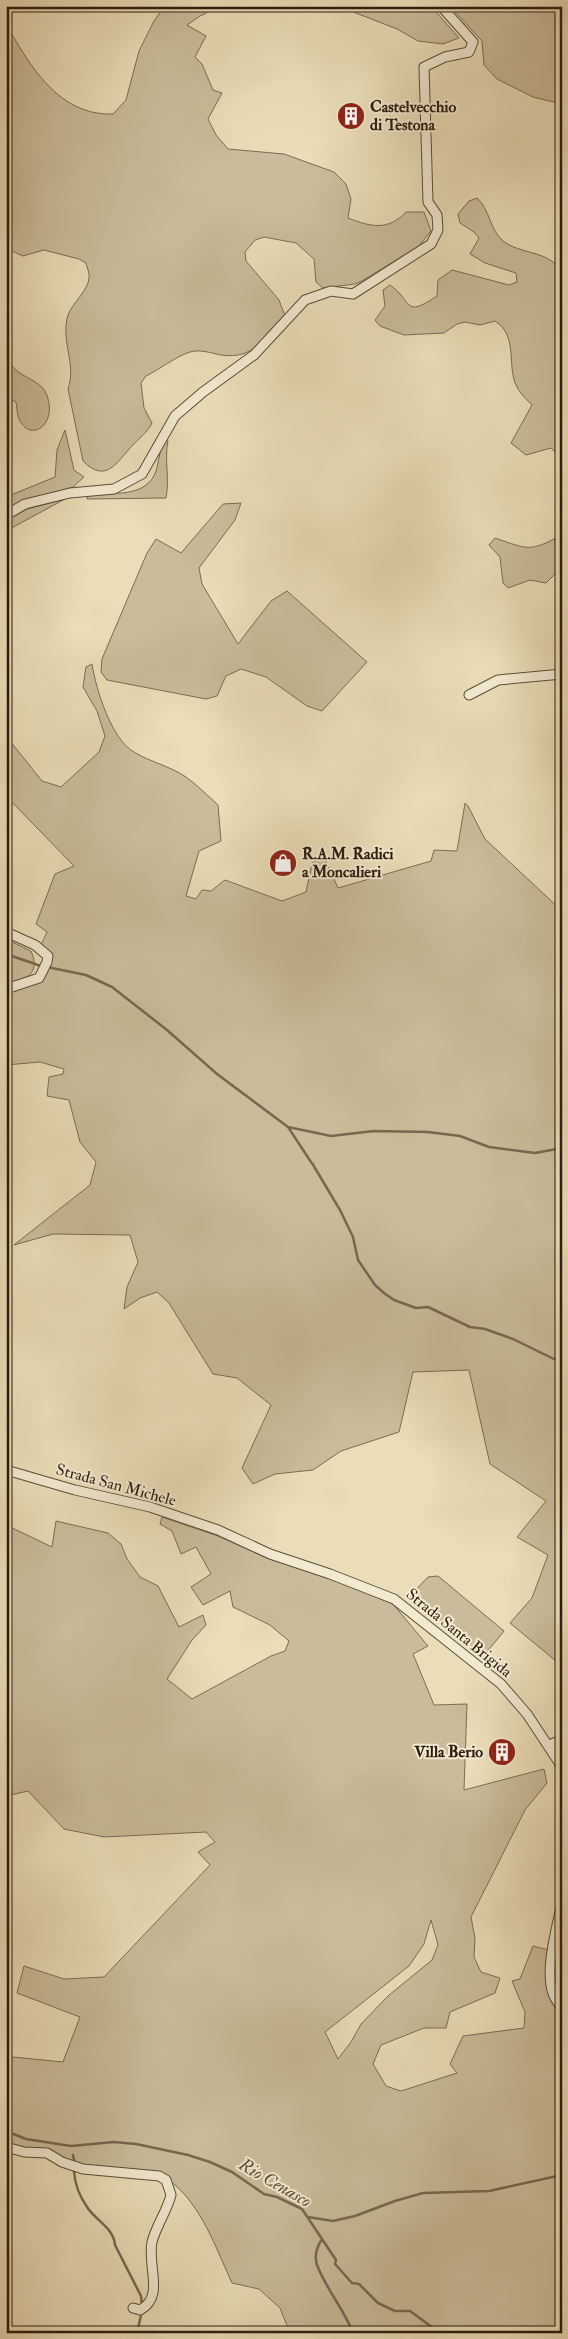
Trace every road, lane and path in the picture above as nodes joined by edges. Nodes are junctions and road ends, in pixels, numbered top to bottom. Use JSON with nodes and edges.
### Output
{"nodes":[{"id":1,"x":441,"y":6,"type":"edge"},
{"id":2,"x":6,"y":515,"type":"edge"},
{"id":3,"x":562,"y":674,"type":"edge"},
{"id":4,"x":469,"y":695,"type":"dead end"},
{"id":5,"x":6,"y":932,"type":"edge"},
{"id":6,"x":6,"y":989,"type":"edge"},
{"id":7,"x":6,"y":1470,"type":"edge"},
{"id":8,"x":218,"y":1530,"type":"joint"},
{"id":9,"x":562,"y":1740,"type":"edge"},
{"id":10,"x":549,"y":1745,"type":"junction"},
{"id":11,"x":561,"y":1764,"type":"edge"},
{"id":12,"x":562,"y":1903,"type":"edge"},
{"id":13,"x":559,"y":2005,"type":"edge"},
{"id":14,"x":6,"y":2147,"type":"edge"},
{"id":15,"x":133,"y":2308,"type":"dead end"}],
"edges":[{"from":1,"to":2,"type":"street"},
{"from":3,"to":4,"type":"street"},
{"from":5,"to":6,"type":"street"},
{"from":7,"to":8,"type":"street","name":"Strada San Michele"},
{"from":8,"to":10,"type":"street","name":"Strada Santa Brigida"},
{"from":9,"to":10,"type":"street"},
{"from":10,"to":11,"type":"street","name":"Strada Santa Brigida"},
{"from":12,"to":13,"type":"street"},
{"from":14,"to":15,"type":"street"}]}
